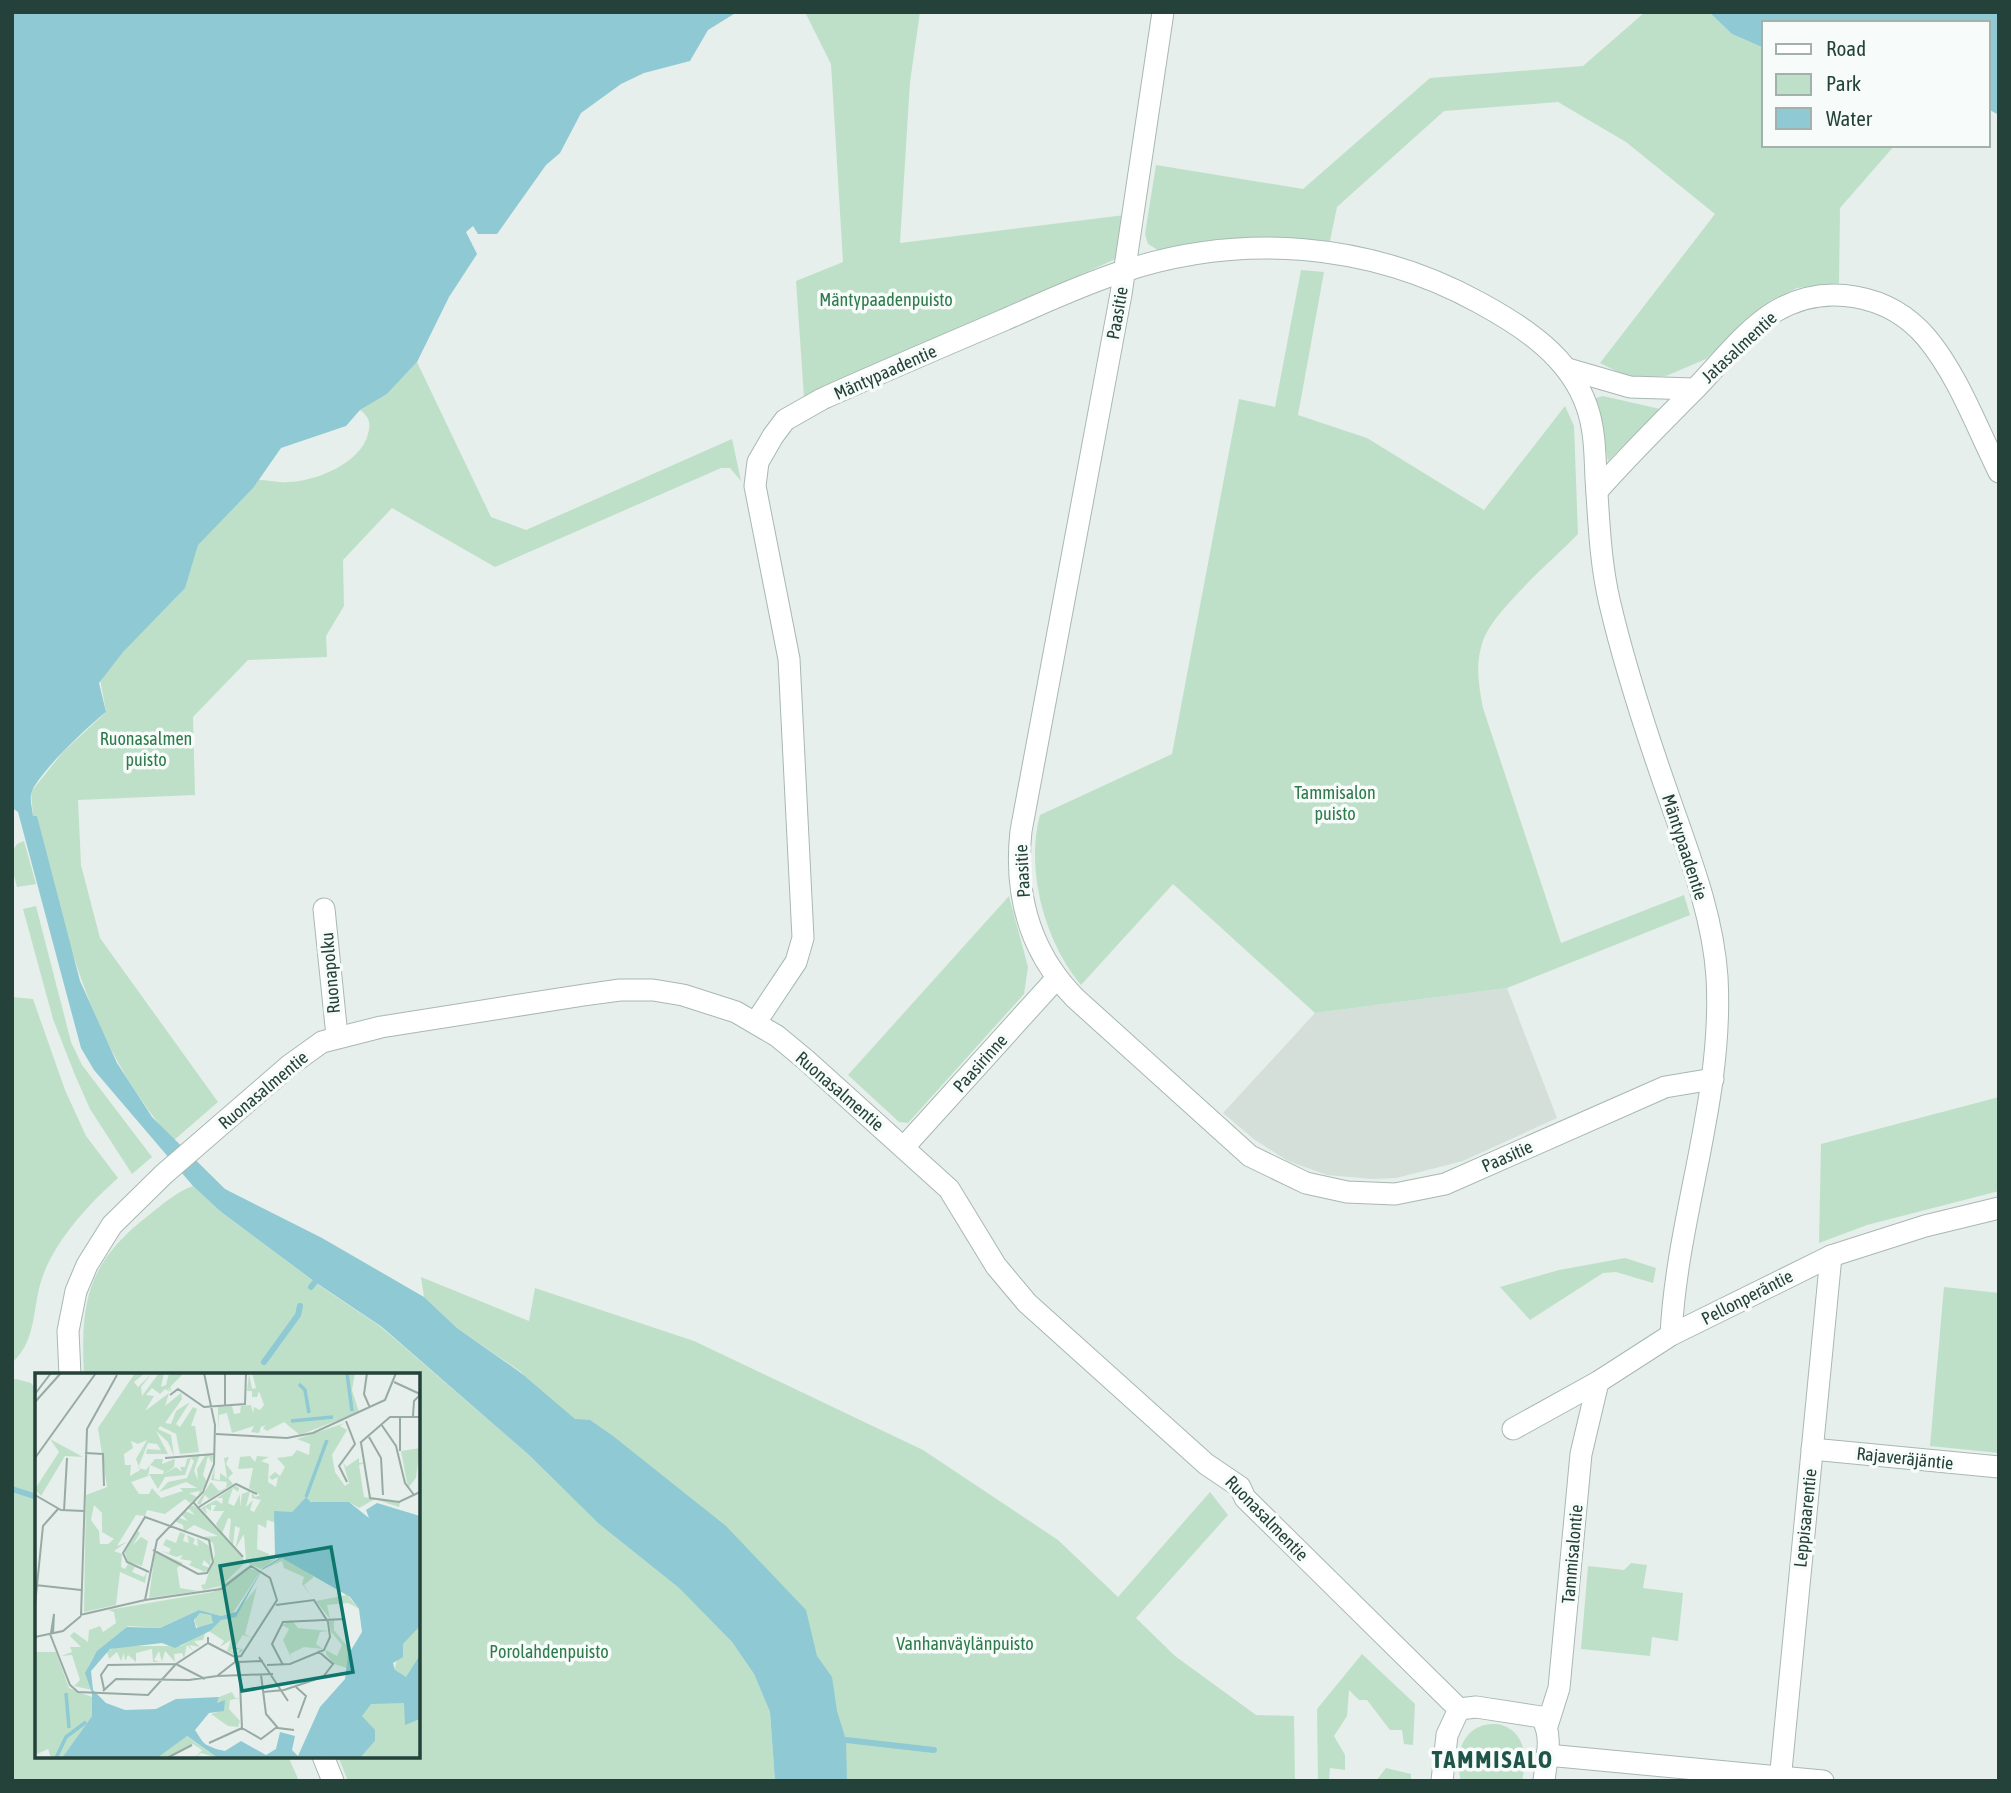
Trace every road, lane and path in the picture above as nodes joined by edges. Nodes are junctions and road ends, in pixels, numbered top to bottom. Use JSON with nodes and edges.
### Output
{"nodes":[{"id":1,"x":1163,"y":12,"type":"edge"},
{"id":2,"x":1125,"y":271,"type":"junction"},
{"id":3,"x":1568,"y":369,"type":"junction"},
{"id":4,"x":1694,"y":389,"type":"junction"},
{"id":5,"x":1999,"y":472,"type":"edge"},
{"id":6,"x":1597,"y":491,"type":"junction"},
{"id":7,"x":324,"y":909,"type":"dead end"},
{"id":8,"x":1056,"y":979,"type":"junction"},
{"id":9,"x":756,"y":1022,"type":"junction"},
{"id":10,"x":337,"y":1036,"type":"junction"},
{"id":11,"x":1713,"y":1079,"type":"junction"},
{"id":12,"x":904,"y":1147,"type":"junction"},
{"id":13,"x":1999,"y":1208,"type":"edge"},
{"id":14,"x":1830,"y":1256,"type":"junction"},
{"id":15,"x":1671,"y":1335,"type":"junction"},
{"id":16,"x":70,"y":1373,"type":"edge"},
{"id":17,"x":1598,"y":1382,"type":"junction"},
{"id":18,"x":1513,"y":1429,"type":"dead end"},
{"id":19,"x":1812,"y":1449,"type":"junction"},
{"id":20,"x":1999,"y":1467,"type":"edge"},
{"id":21,"x":1459,"y":1709,"type":"junction"},
{"id":22,"x":1547,"y":1726,"type":"junction"},
{"id":23,"x":1547,"y":1755,"type":"junction"},
{"id":24,"x":324,"y":1758,"type":"edge"},
{"id":25,"x":1780,"y":1779,"type":"edge"},
{"id":26,"x":333,"y":1781,"type":"edge"},
{"id":27,"x":1442,"y":1781,"type":"edge"},
{"id":28,"x":1544,"y":1781,"type":"edge"},
{"id":29,"x":1823,"y":1781,"type":"edge"}],
"edges":[{"from":1,"to":2,"type":"street","name":"Paasitie"},
{"from":2,"to":3,"type":"street","name":"Mäntypaadentie"},
{"from":2,"to":8,"type":"street","name":"Paasitie"},
{"from":2,"to":9,"type":"street","name":"Mäntypaadentie"},
{"from":3,"to":4,"type":"street","name":"Mäntypaadentie"},
{"from":3,"to":6,"type":"street","name":"Mäntypaadentie"},
{"from":4,"to":5,"type":"street","name":"Jatasalmentie"},
{"from":4,"to":6,"type":"street","name":"Jatasalmentie"},
{"from":6,"to":11,"type":"street","name":"Mäntypaadentie"},
{"from":7,"to":10,"type":"street","name":"Ruonapolku"},
{"from":8,"to":11,"type":"street","name":"Paasitie"},
{"from":8,"to":12,"type":"street","name":"Paasirinne"},
{"from":9,"to":10,"type":"street","name":"Ruonasalmentie"},
{"from":9,"to":12,"type":"street","name":"Ruonasalmentie"},
{"from":10,"to":16,"type":"street","name":"Ruonasalmentie"},
{"from":11,"to":15,"type":"street","name":"Mäntypaadentie"},
{"from":12,"to":21,"type":"street","name":"Ruonasalmentie"},
{"from":13,"to":14,"type":"street","name":"Pellonperäntie"},
{"from":14,"to":15,"type":"street","name":"Pellonperäntie"},
{"from":14,"to":19,"type":"street","name":"Leppisaarentie"},
{"from":15,"to":17,"type":"street","name":"Pellonperäntie"},
{"from":17,"to":18,"type":"street","name":"Pellonperäntie"},
{"from":17,"to":22,"type":"street","name":"Tammisalontie"},
{"from":19,"to":20,"type":"street","name":"Rajaveräjäntie"},
{"from":19,"to":25,"type":"street","name":"Leppisaarentie"},
{"from":21,"to":22,"type":"street"},
{"from":21,"to":27,"type":"street"},
{"from":22,"to":23,"type":"street","name":"Tammisalontie"},
{"from":23,"to":25,"type":"street"},
{"from":23,"to":28,"type":"street","name":"Tammisalontie"},
{"from":24,"to":26,"type":"street"},
{"from":25,"to":29,"type":"street"}]}
